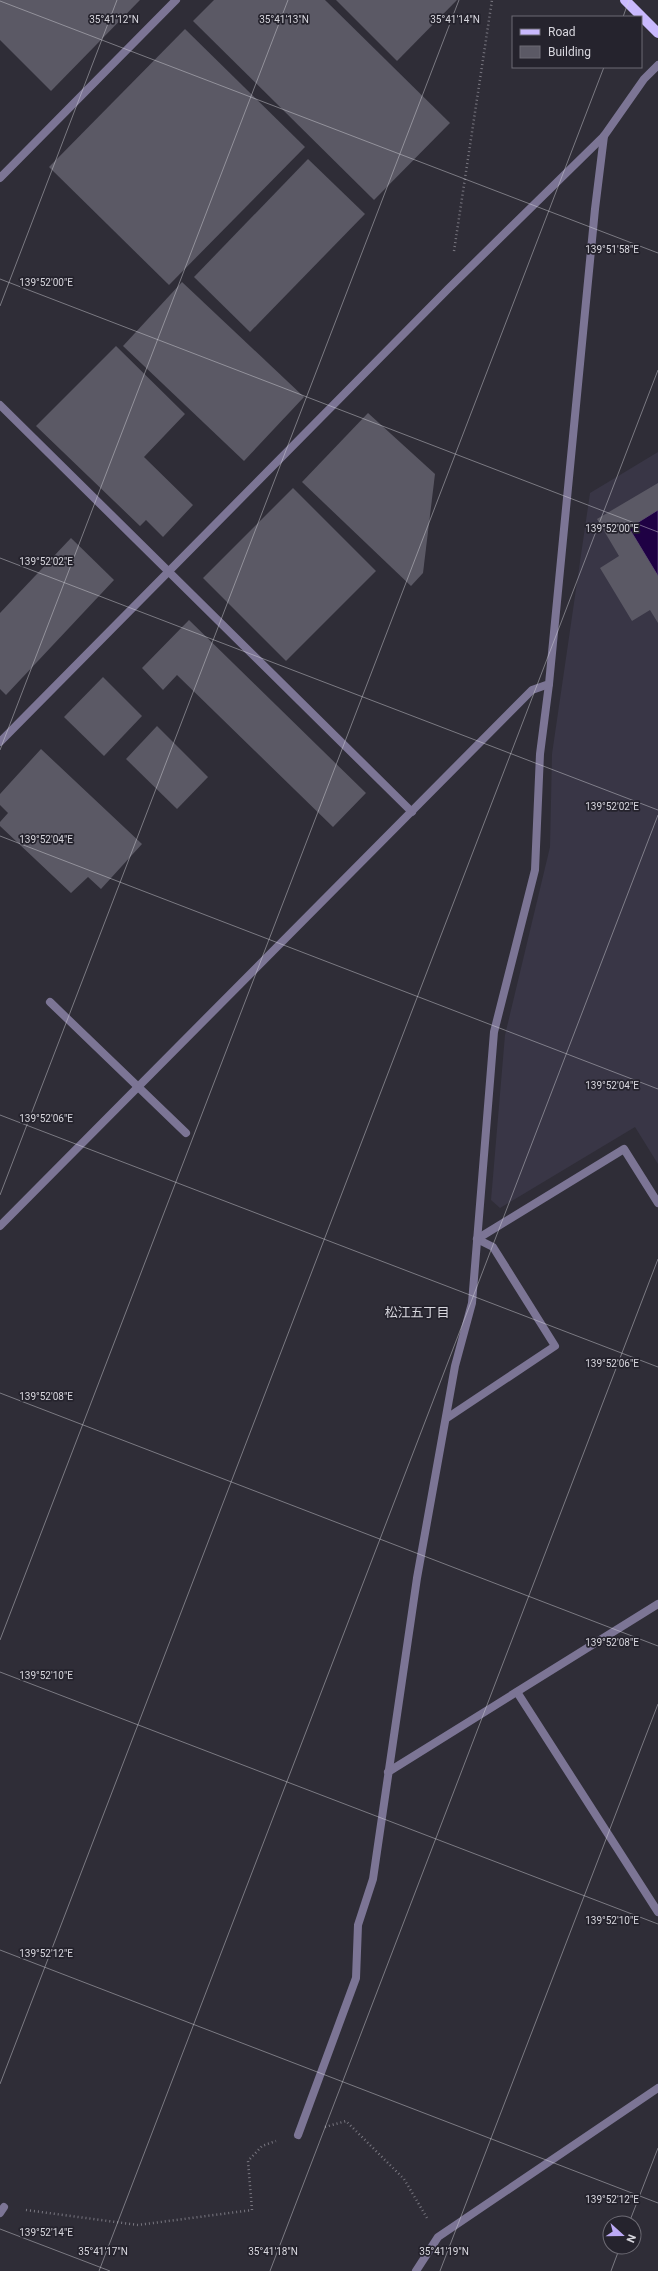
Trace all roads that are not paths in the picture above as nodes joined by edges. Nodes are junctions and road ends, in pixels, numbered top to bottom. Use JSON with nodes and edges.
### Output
{"nodes":[{"id":1,"x":176,"y":0,"type":"edge"},
{"id":2,"x":625,"y":0,"type":"edge"},
{"id":3,"x":641,"y":16,"type":"edge"},
{"id":4,"x":642,"y":17,"type":"edge"},
{"id":5,"x":658,"y":33,"type":"edge"},
{"id":6,"x":658,"y":65,"type":"edge"},
{"id":7,"x":604,"y":136,"type":"junction"},
{"id":8,"x":0,"y":178,"type":"edge"},
{"id":9,"x":0,"y":405,"type":"edge"},
{"id":10,"x":168,"y":571,"type":"junction"},
{"id":11,"x":549,"y":684,"type":"junction"},
{"id":12,"x":0,"y":742,"type":"edge"},
{"id":13,"x":412,"y":812,"type":"junction"},
{"id":14,"x":50,"y":1002,"type":"dead end"},
{"id":15,"x":138,"y":1088,"type":"junction"},
{"id":16,"x":186,"y":1133,"type":"dead end"},
{"id":17,"x":658,"y":1186,"type":"edge"},
{"id":18,"x":651,"y":1191,"type":"junction"},
{"id":19,"x":658,"y":1203,"type":"edge"},
{"id":20,"x":0,"y":1226,"type":"edge"},
{"id":21,"x":477,"y":1240,"type":"junction"},
{"id":22,"x":447,"y":1418,"type":"junction"},
{"id":23,"x":658,"y":1604,"type":"edge"},
{"id":24,"x":517,"y":1692,"type":"junction"},
{"id":25,"x":388,"y":1772,"type":"junction"},
{"id":26,"x":658,"y":1912,"type":"edge"},
{"id":27,"x":658,"y":2088,"type":"edge"},
{"id":28,"x":298,"y":2135,"type":"road end"},
{"id":29,"x":417,"y":2271,"type":"edge"}],
"edges":[{"from":1,"to":8,"type":"street"},
{"from":2,"to":3,"type":"main road"},
{"from":4,"to":5,"type":"main road"},
{"from":6,"to":7,"type":"street"},
{"from":7,"to":10,"type":"street"},
{"from":7,"to":11,"type":"street"},
{"from":9,"to":10,"type":"street"},
{"from":10,"to":12,"type":"street"},
{"from":10,"to":13,"type":"street"},
{"from":11,"to":13,"type":"street"},
{"from":11,"to":21,"type":"street"},
{"from":13,"to":15,"type":"street"},
{"from":14,"to":15,"type":"street"},
{"from":15,"to":16,"type":"street"},
{"from":15,"to":20,"type":"street"},
{"from":17,"to":18,"type":"street"},
{"from":18,"to":19,"type":"street"},
{"from":18,"to":21,"type":"street"},
{"from":21,"to":22,"type":"street"},
{"from":21,"to":22,"type":"street"},
{"from":22,"to":25,"type":"street"},
{"from":23,"to":24,"type":"street"},
{"from":24,"to":25,"type":"street"},
{"from":24,"to":26,"type":"street"},
{"from":25,"to":28,"type":"street"},
{"from":27,"to":29,"type":"street"}]}
